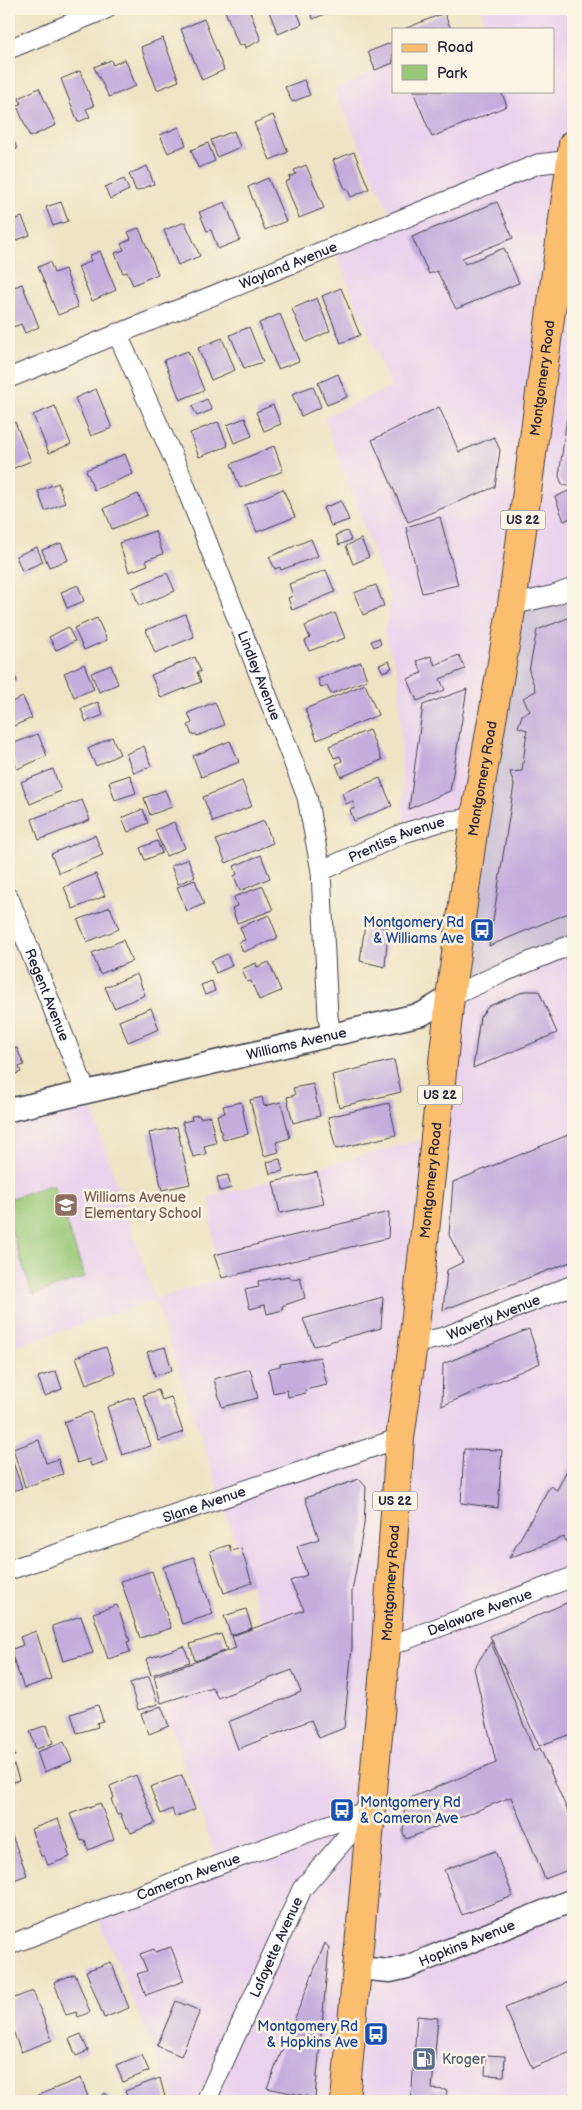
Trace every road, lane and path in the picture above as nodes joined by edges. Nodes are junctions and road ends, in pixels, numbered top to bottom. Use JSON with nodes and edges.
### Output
{"nodes":[{"id":1,"x":106,"y":9,"type":"edge"},
{"id":2,"x":9,"y":49,"type":"edge"},
{"id":3,"x":572,"y":152,"type":"edge"},
{"id":4,"x":564,"y":289,"type":"edge"},
{"id":5,"x":117,"y":333,"type":"junction"},
{"id":6,"x":9,"y":378,"type":"edge"},
{"id":7,"x":573,"y":588,"type":"edge"},
{"id":8,"x":512,"y":605,"type":"junction"},
{"id":9,"x":475,"y":818,"type":"junction"},
{"id":10,"x":321,"y":871,"type":"junction"},
{"id":11,"x":9,"y":898,"type":"edge"},
{"id":12,"x":573,"y":944,"type":"edge"},
{"id":13,"x":450,"y":998,"type":"junction"},
{"id":14,"x":331,"y":1035,"type":"junction"},
{"id":15,"x":86,"y":1092,"type":"junction"},
{"id":16,"x":9,"y":1110,"type":"edge"},
{"id":17,"x":573,"y":1285,"type":"edge"},
{"id":18,"x":413,"y":1344,"type":"junction"},
{"id":19,"x":400,"y":1438,"type":"junction"},
{"id":20,"x":9,"y":1570,"type":"edge"},
{"id":21,"x":573,"y":1576,"type":"edge"},
{"id":22,"x":386,"y":1648,"type":"junction"},
{"id":23,"x":370,"y":1810,"type":"junction"},
{"id":24,"x":573,"y":1900,"type":"edge"},
{"id":25,"x":9,"y":1945,"type":"edge"},
{"id":26,"x":357,"y":1968,"type":"junction"},
{"id":27,"x":206,"y":2101,"type":"edge"},
{"id":28,"x":345,"y":2101,"type":"edge"}],
"edges":[{"from":1,"to":2,"type":"street"},
{"from":3,"to":4,"type":"main road","name":"Montgomery Road","number":"US 22"},
{"from":3,"to":5,"type":"street","name":"Wayland Avenue"},
{"from":4,"to":8,"type":"main road","name":"Montgomery Road","number":"US 22"},
{"from":5,"to":6,"type":"street","name":"Wayland Avenue"},
{"from":5,"to":10,"type":"street","name":"Lindley Avenue"},
{"from":7,"to":8,"type":"street"},
{"from":8,"to":9,"type":"main road","name":"Montgomery Road","number":"US 22"},
{"from":9,"to":10,"type":"street","name":"Prentiss Avenue"},
{"from":9,"to":13,"type":"main road","name":"Montgomery Road","number":"US 22"},
{"from":10,"to":14,"type":"street","name":"Lindley Avenue"},
{"from":11,"to":15,"type":"street","name":"Regent Avenue"},
{"from":12,"to":13,"type":"street","name":"Williams Avenue"},
{"from":13,"to":14,"type":"street","name":"Williams Avenue"},
{"from":13,"to":18,"type":"main road","name":"Montgomery Road","number":"US 22"},
{"from":14,"to":15,"type":"street","name":"Williams Avenue"},
{"from":15,"to":16,"type":"street","name":"Williams Avenue"},
{"from":17,"to":18,"type":"street","name":"Waverly Avenue"},
{"from":18,"to":19,"type":"main road","name":"Montgomery Road","number":"US 22"},
{"from":19,"to":20,"type":"street","name":"Slane Avenue"},
{"from":19,"to":22,"type":"main road","name":"Montgomery Road","number":"US 22"},
{"from":21,"to":22,"type":"street","name":"Delaware Avenue"},
{"from":22,"to":23,"type":"main road","name":"Montgomery Road","number":"US 22"},
{"from":23,"to":25,"type":"street","name":"Cameron Avenue"},
{"from":23,"to":26,"type":"main road","name":"Montgomery Road","number":"US 22"},
{"from":23,"to":27,"type":"street","name":"Lafayette Avenue"},
{"from":24,"to":26,"type":"street","name":"Hopkins Avenue"},
{"from":26,"to":28,"type":"main road","name":"Montgomery Road","number":"US 22"}]}
